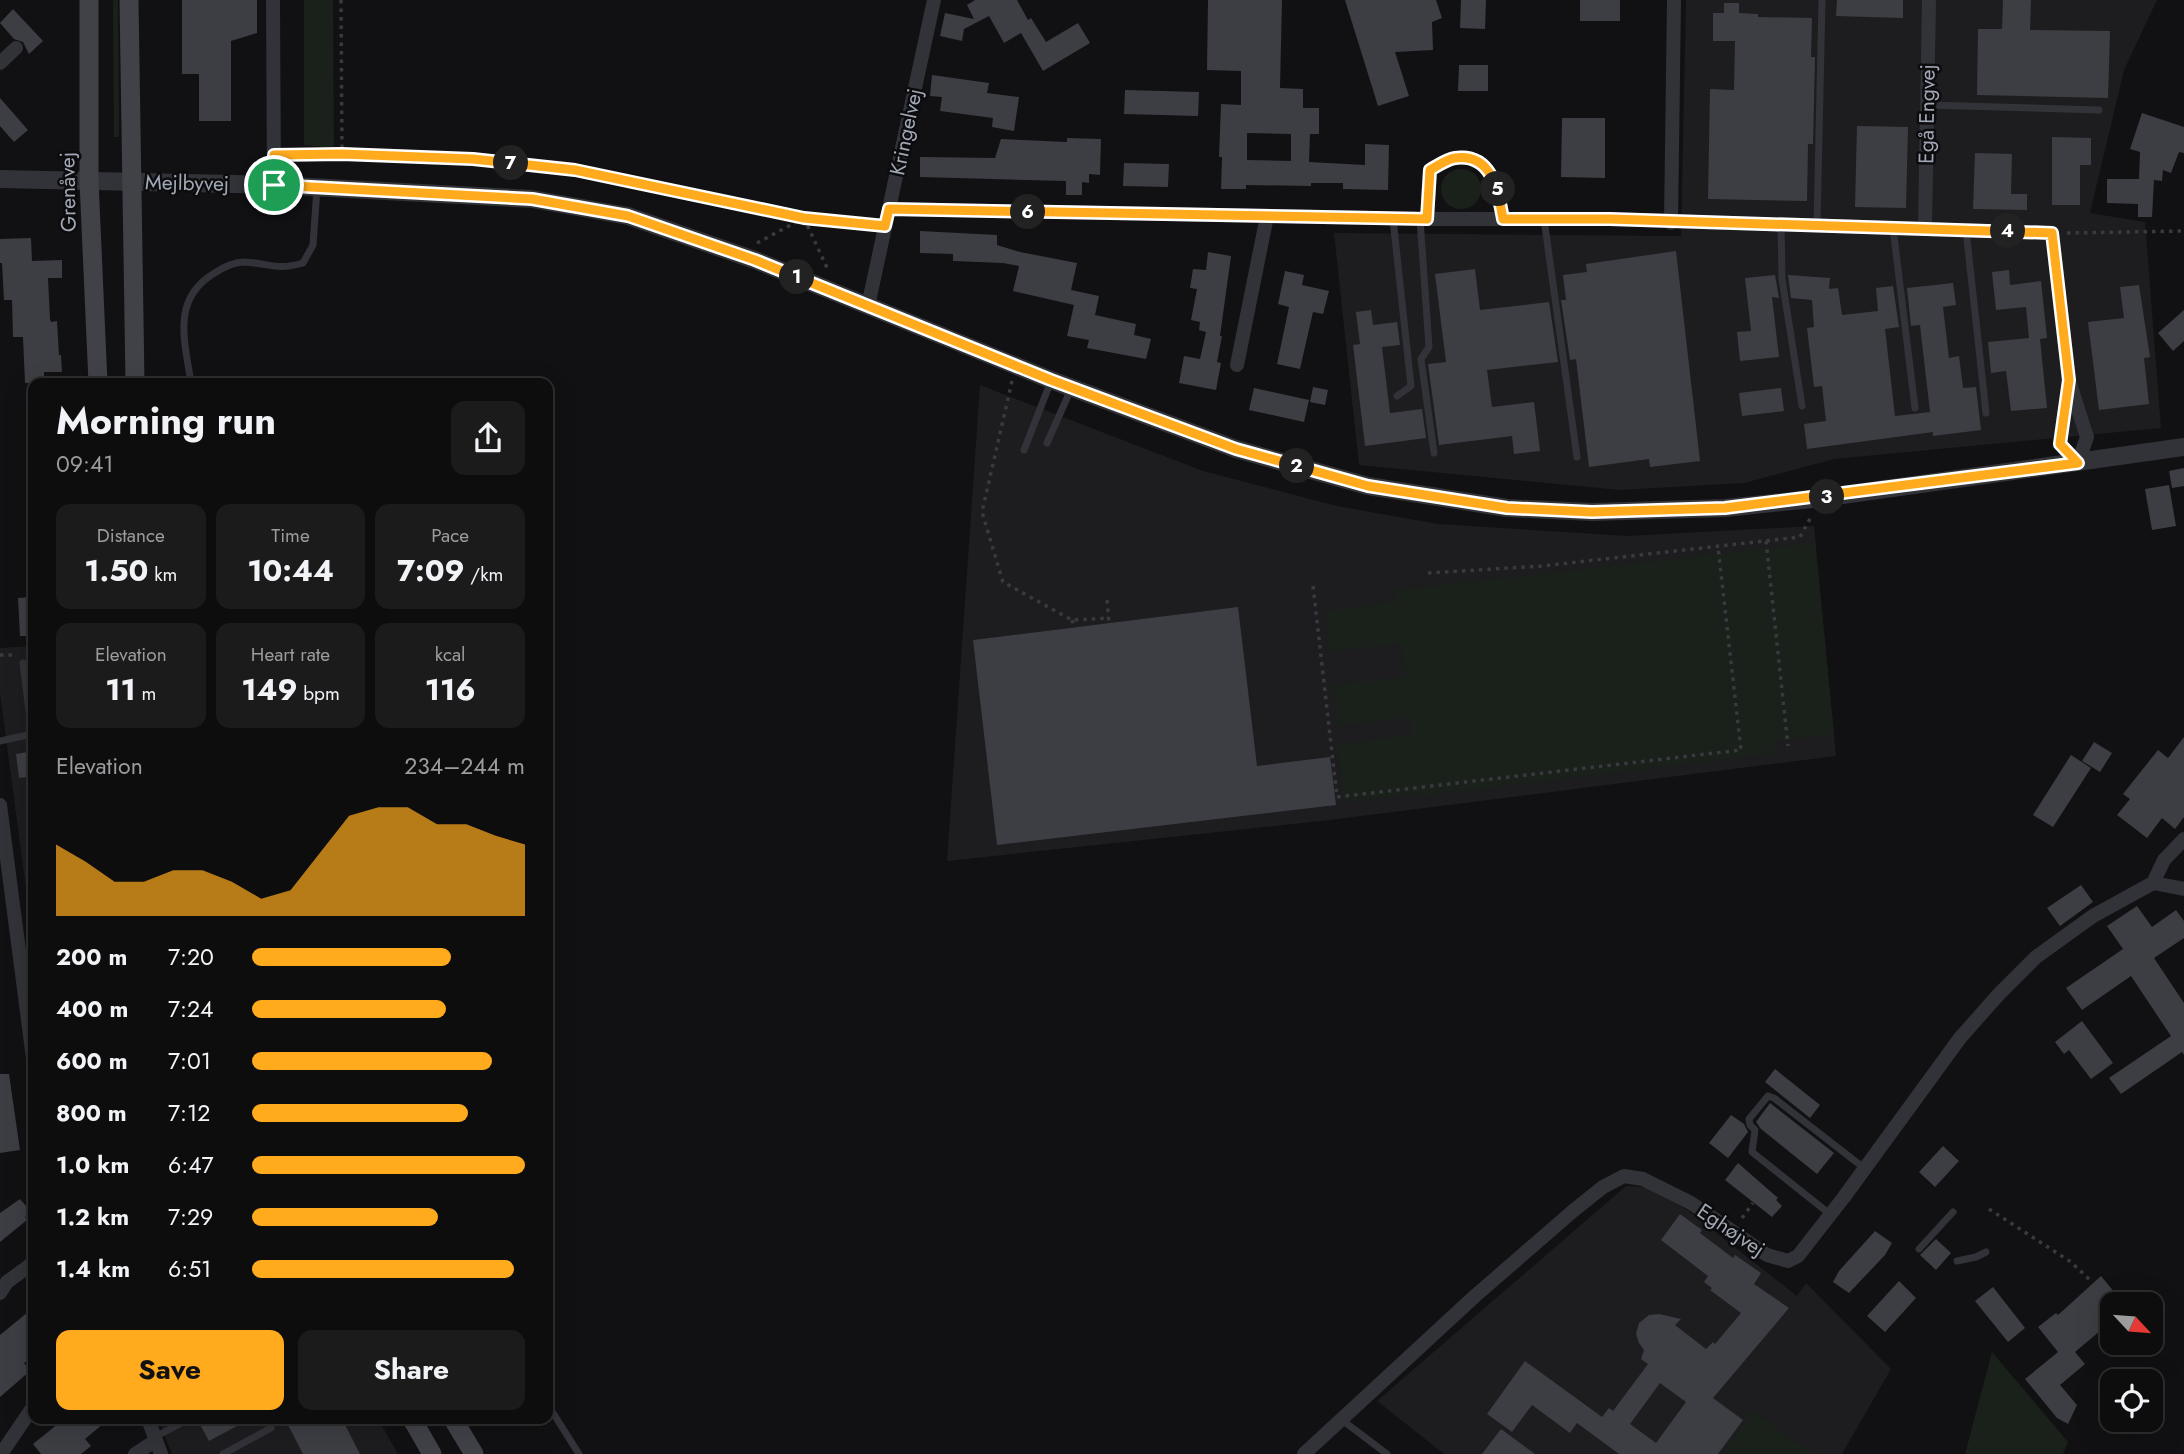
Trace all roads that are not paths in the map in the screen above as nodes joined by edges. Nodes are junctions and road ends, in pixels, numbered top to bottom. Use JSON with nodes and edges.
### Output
{"nodes":[{"id":1,"x":89,"y":0,"type":"edge"},
{"id":2,"x":129,"y":0,"type":"edge"},
{"id":3,"x":273,"y":0,"type":"edge"},
{"id":4,"x":934,"y":0,"type":"edge"},
{"id":5,"x":1674,"y":0,"type":"edge"},
{"id":6,"x":1822,"y":0,"type":"edge"},
{"id":7,"x":1929,"y":0,"type":"edge"},
{"id":8,"x":16,"y":48,"type":"dead end"},
{"id":9,"x":0,"y":62,"type":"edge"},
{"id":10,"x":1927,"y":105,"type":"junction"},
{"id":11,"x":2099,"y":110,"type":"dead end"},
{"id":12,"x":0,"y":179,"type":"edge"},
{"id":13,"x":89,"y":181,"type":"junction"},
{"id":14,"x":131,"y":182,"type":"junction"},
{"id":15,"x":274,"y":185,"type":"junction"},
{"id":16,"x":317,"y":188,"type":"junction"},
{"id":17,"x":889,"y":209,"type":"junction"},
{"id":18,"x":1268,"y":216,"type":"junction"},
{"id":19,"x":1393,"y":219,"type":"junction"},
{"id":20,"x":1424,"y":219,"type":"junction"},
{"id":21,"x":1503,"y":219,"type":"junction"},
{"id":22,"x":1544,"y":219,"type":"junction"},
{"id":23,"x":1671,"y":222,"type":"junction"},
{"id":24,"x":1780,"y":225,"type":"junction"},
{"id":25,"x":1817,"y":225,"type":"junction"},
{"id":26,"x":1893,"y":227,"type":"junction"},
{"id":27,"x":1925,"y":228,"type":"junction"},
{"id":28,"x":1966,"y":229,"type":"junction"},
{"id":29,"x":868,"y":306,"type":"junction"},
{"id":30,"x":1237,"y":365,"type":"dead end"},
{"id":31,"x":97,"y":378,"type":"edge"},
{"id":32,"x":135,"y":378,"type":"edge"},
{"id":33,"x":190,"y":378,"type":"edge"},
{"id":34,"x":1051,"y":380,"type":"junction"},
{"id":35,"x":2069,"y":380,"type":"junction"},
{"id":36,"x":1072,"y":388,"type":"junction"},
{"id":37,"x":1397,"y":396,"type":"dead end"},
{"id":38,"x":1802,"y":406,"type":"dead end"},
{"id":39,"x":1915,"y":408,"type":"dead end"},
{"id":40,"x":1986,"y":413,"type":"dead end"},
{"id":41,"x":1047,"y":443,"type":"dead end"},
{"id":42,"x":2184,"y":447,"type":"edge"},
{"id":43,"x":1024,"y":450,"type":"dead end"},
{"id":44,"x":1434,"y":453,"type":"dead end"},
{"id":45,"x":1577,"y":457,"type":"dead end"},
{"id":46,"x":2078,"y":463,"type":"junction"},
{"id":47,"x":23,"y":663,"type":"dead end"},
{"id":48,"x":28,"y":702,"type":"edge"},
{"id":49,"x":28,"y":735,"type":"edge"},
{"id":50,"x":0,"y":741,"type":"edge"},
{"id":51,"x":0,"y":805,"type":"edge"},
{"id":52,"x":2184,"y":839,"type":"edge"},
{"id":53,"x":2153,"y":883,"type":"junction"},
{"id":54,"x":2184,"y":889,"type":"edge"},
{"id":55,"x":28,"y":1020,"type":"edge"},
{"id":56,"x":1865,"y":1169,"type":"junction"},
{"id":57,"x":1953,"y":1212,"type":"dead end"},
{"id":58,"x":1831,"y":1215,"type":"junction"},
{"id":59,"x":1919,"y":1249,"type":"dead end"},
{"id":60,"x":1986,"y":1251,"type":"dead end"},
{"id":61,"x":1958,"y":1261,"type":"dead end"},
{"id":62,"x":28,"y":1267,"type":"edge"},
{"id":63,"x":0,"y":1293,"type":"edge"},
{"id":64,"x":553,"y":1413,"type":"edge"},
{"id":65,"x":28,"y":1414,"type":"edge"},
{"id":66,"x":1342,"y":1420,"type":"junction"},
{"id":67,"x":150,"y":1424,"type":"edge"},
{"id":68,"x":182,"y":1424,"type":"edge"},
{"id":69,"x":415,"y":1424,"type":"edge"},
{"id":70,"x":456,"y":1424,"type":"edge"},
{"id":71,"x":271,"y":1427,"type":"dead end"},
{"id":72,"x":157,"y":1444,"type":"edge"},
{"id":73,"x":1,"y":1454,"type":"edge"},
{"id":74,"x":135,"y":1454,"type":"edge"},
{"id":75,"x":223,"y":1454,"type":"edge"},
{"id":76,"x":432,"y":1454,"type":"edge"},
{"id":77,"x":474,"y":1454,"type":"edge"},
{"id":78,"x":579,"y":1454,"type":"edge"},
{"id":79,"x":1304,"y":1454,"type":"edge"},
{"id":80,"x":1387,"y":1454,"type":"edge"}],
"edges":[{"from":1,"to":13,"type":"main road","name":"Grenåvej"},
{"from":2,"to":14,"type":"main road"},
{"from":3,"to":15,"type":"street"},
{"from":4,"to":17,"type":"street","name":"Kringelvej"},
{"from":5,"to":23,"type":"street"},
{"from":6,"to":25,"type":"lane"},
{"from":7,"to":10,"type":"street","name":"Egå Engvej"},
{"from":8,"to":9,"type":"street"},
{"from":10,"to":11,"type":"lane"},
{"from":10,"to":27,"type":"street","name":"Egå Engvej"},
{"from":12,"to":13,"type":"street","name":"Mejlbyvej"},
{"from":13,"to":14,"type":"street","name":"Mejlbyvej"},
{"from":13,"to":31,"type":"main road","name":"Grenåvej"},
{"from":14,"to":15,"type":"street","name":"Mejlbyvej"},
{"from":14,"to":32,"type":"main road"},
{"from":15,"to":16,"type":"street","name":"Mejlbyvej"},
{"from":16,"to":29,"type":"street","name":"Mejlbyvej"},
{"from":16,"to":33,"type":"lane"},
{"from":17,"to":18,"type":"street"},
{"from":17,"to":29,"type":"street","name":"Kringelvej"},
{"from":18,"to":19,"type":"street"},
{"from":18,"to":30,"type":"street"},
{"from":19,"to":20,"type":"street"},
{"from":19,"to":37,"type":"lane"},
{"from":20,"to":21,"type":"street"},
{"from":20,"to":21,"type":"street"},
{"from":20,"to":44,"type":"lane"},
{"from":21,"to":22,"type":"street"},
{"from":22,"to":23,"type":"street"},
{"from":22,"to":45,"type":"lane"},
{"from":23,"to":24,"type":"street"},
{"from":24,"to":25,"type":"street"},
{"from":24,"to":38,"type":"lane"},
{"from":25,"to":26,"type":"street"},
{"from":26,"to":27,"type":"street"},
{"from":26,"to":39,"type":"lane"},
{"from":27,"to":28,"type":"street"},
{"from":28,"to":35,"type":"street"},
{"from":28,"to":40,"type":"lane"},
{"from":29,"to":34,"type":"street","name":"Mejlbyvej"},
{"from":34,"to":36,"type":"street","name":"Mejlbyvej"},
{"from":34,"to":43,"type":"lane"},
{"from":35,"to":46,"type":"street"},
{"from":35,"to":46,"type":"street"},
{"from":36,"to":41,"type":"lane"},
{"from":36,"to":46,"type":"street","name":"Mejlbyvej"},
{"from":42,"to":46,"type":"street","name":"Mejlbyvej"},
{"from":47,"to":48,"type":"lane"},
{"from":49,"to":50,"type":"lane"},
{"from":51,"to":55,"type":"street"},
{"from":52,"to":53,"type":"street"},
{"from":53,"to":54,"type":"street"},
{"from":53,"to":56,"type":"street","name":"Eghøjvej"},
{"from":56,"to":58,"type":"street","name":"Eghøjvej"},
{"from":56,"to":58,"type":"lane"},
{"from":57,"to":59,"type":"lane"},
{"from":58,"to":66,"type":"street","name":"Eghøjvej"},
{"from":60,"to":61,"type":"lane"},
{"from":62,"to":63,"type":"street"},
{"from":64,"to":78,"type":"lane"},
{"from":65,"to":73,"type":"street"},
{"from":66,"to":79,"type":"street","name":"Eghøjvej"},
{"from":66,"to":80,"type":"lane"},
{"from":67,"to":72,"type":"street"},
{"from":68,"to":72,"type":"lane"},
{"from":69,"to":76,"type":"main road"},
{"from":70,"to":77,"type":"main road"},
{"from":71,"to":75,"type":"lane"},
{"from":72,"to":74,"type":"street"}]}
